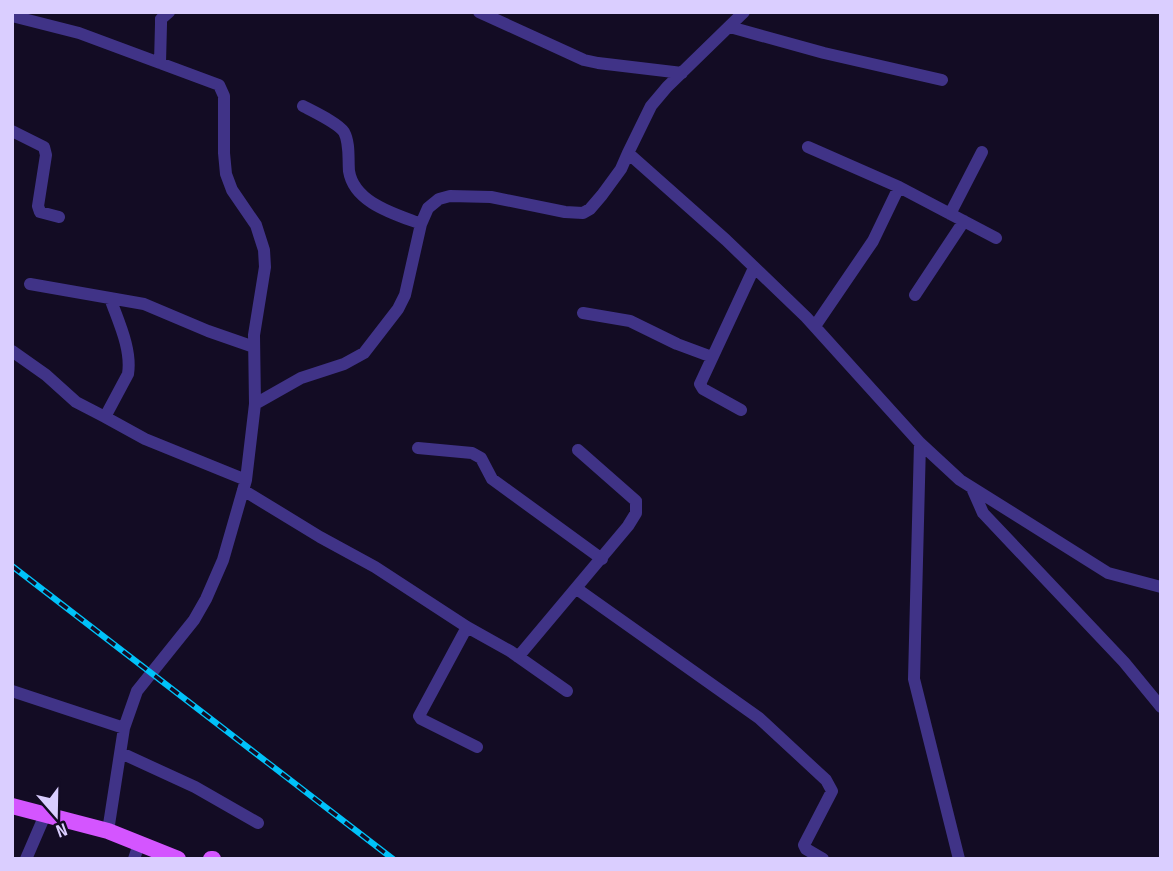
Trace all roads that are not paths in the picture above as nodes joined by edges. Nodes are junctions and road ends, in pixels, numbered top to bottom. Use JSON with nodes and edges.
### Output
{"nodes":[{"id":1,"x":169,"y":12,"type":"edge"},
{"id":2,"x":479,"y":12,"type":"edge"},
{"id":3,"x":744,"y":12,"type":"edge"},
{"id":4,"x":12,"y":16,"type":"edge"},
{"id":5,"x":35,"y":16,"type":"edge"},
{"id":6,"x":730,"y":27,"type":"junction"},
{"id":7,"x":160,"y":63,"type":"junction"},
{"id":8,"x":682,"y":73,"type":"junction"},
{"id":9,"x":942,"y":80,"type":"dead end"},
{"id":10,"x":303,"y":106,"type":"dead end"},
{"id":11,"x":12,"y":131,"type":"edge"},
{"id":12,"x":808,"y":147,"type":"dead end"},
{"id":13,"x":982,"y":152,"type":"dead end"},
{"id":14,"x":628,"y":153,"type":"junction"},
{"id":15,"x":900,"y":187,"type":"junction"},
{"id":16,"x":950,"y":214,"type":"junction"},
{"id":17,"x":59,"y":217,"type":"dead end"},
{"id":18,"x":964,"y":221,"type":"junction"},
{"id":19,"x":421,"y":224,"type":"junction"},
{"id":20,"x":996,"y":238,"type":"dead end"},
{"id":21,"x":754,"y":268,"type":"junction"},
{"id":22,"x":30,"y":284,"type":"dead end"},
{"id":23,"x":915,"y":295,"type":"dead end"},
{"id":24,"x":110,"y":298,"type":"junction"},
{"id":25,"x":583,"y":313,"type":"dead end"},
{"id":26,"x":815,"y":326,"type":"junction"},
{"id":27,"x":254,"y":347,"type":"junction"},
{"id":28,"x":12,"y":351,"type":"edge"},
{"id":29,"x":712,"y":357,"type":"junction"},
{"id":30,"x":255,"y":404,"type":"junction"},
{"id":31,"x":741,"y":410,"type":"dead end"},
{"id":32,"x":105,"y":417,"type":"junction"},
{"id":33,"x":920,"y":443,"type":"junction"},
{"id":34,"x":418,"y":448,"type":"dead end"},
{"id":35,"x":578,"y":450,"type":"dead end"},
{"id":36,"x":244,"y":485,"type":"junction"},
{"id":37,"x":972,"y":488,"type":"junction"},
{"id":38,"x":602,"y":559,"type":"junction"},
{"id":39,"x":1161,"y":587,"type":"edge"},
{"id":40,"x":577,"y":589,"type":"junction"},
{"id":41,"x":467,"y":626,"type":"junction"},
{"id":42,"x":518,"y":657,"type":"junction"},
{"id":43,"x":12,"y":691,"type":"edge"},
{"id":44,"x":568,"y":691,"type":"dead end"},
{"id":45,"x":1161,"y":707,"type":"edge"},
{"id":46,"x":124,"y":728,"type":"junction"},
{"id":47,"x":477,"y":747,"type":"dead end"},
{"id":48,"x":121,"y":753,"type":"junction"},
{"id":49,"x":12,"y":806,"type":"edge"},
{"id":50,"x":45,"y":814,"type":"junction"},
{"id":51,"x":258,"y":823,"type":"dead end"},
{"id":52,"x":108,"y":831,"type":"junction"},
{"id":53,"x":137,"y":851,"type":"edge"},
{"id":54,"x":26,"y":859,"type":"edge"},
{"id":55,"x":178,"y":859,"type":"edge"},
{"id":56,"x":823,"y":859,"type":"edge"},
{"id":57,"x":959,"y":859,"type":"edge"}],
"edges":[{"from":1,"to":7,"type":"street"},
{"from":2,"to":8,"type":"street"},
{"from":3,"to":6,"type":"street"},
{"from":4,"to":5,"type":"street"},
{"from":5,"to":7,"type":"street"},
{"from":6,"to":8,"type":"street"},
{"from":6,"to":9,"type":"street"},
{"from":7,"to":27,"type":"street"},
{"from":8,"to":14,"type":"street"},
{"from":10,"to":19,"type":"street"},
{"from":11,"to":17,"type":"street"},
{"from":12,"to":15,"type":"street"},
{"from":13,"to":16,"type":"street"},
{"from":14,"to":19,"type":"street"},
{"from":14,"to":21,"type":"street"},
{"from":15,"to":16,"type":"street"},
{"from":15,"to":26,"type":"street"},
{"from":16,"to":18,"type":"street"},
{"from":18,"to":20,"type":"street"},
{"from":18,"to":23,"type":"street"},
{"from":19,"to":30,"type":"street"},
{"from":21,"to":26,"type":"street"},
{"from":21,"to":29,"type":"street"},
{"from":22,"to":24,"type":"street"},
{"from":24,"to":27,"type":"street"},
{"from":24,"to":32,"type":"street"},
{"from":25,"to":29,"type":"street"},
{"from":26,"to":33,"type":"street"},
{"from":27,"to":30,"type":"street"},
{"from":28,"to":32,"type":"street"},
{"from":29,"to":31,"type":"street"},
{"from":30,"to":36,"type":"street"},
{"from":32,"to":36,"type":"street"},
{"from":33,"to":37,"type":"street"},
{"from":33,"to":57,"type":"street"},
{"from":34,"to":38,"type":"street"},
{"from":35,"to":38,"type":"street"},
{"from":36,"to":41,"type":"street"},
{"from":36,"to":46,"type":"street"},
{"from":37,"to":39,"type":"street"},
{"from":37,"to":45,"type":"street"},
{"from":38,"to":40,"type":"street"},
{"from":40,"to":42,"type":"street"},
{"from":40,"to":56,"type":"street"},
{"from":41,"to":42,"type":"street"},
{"from":41,"to":47,"type":"street"},
{"from":42,"to":44,"type":"street"},
{"from":43,"to":46,"type":"street"},
{"from":46,"to":48,"type":"street"},
{"from":48,"to":51,"type":"street"},
{"from":48,"to":52,"type":"street"},
{"from":49,"to":50,"type":"main road"},
{"from":50,"to":52,"type":"main road"},
{"from":50,"to":54,"type":"street"},
{"from":52,"to":53,"type":"main road"},
{"from":53,"to":55,"type":"main road"}]}
